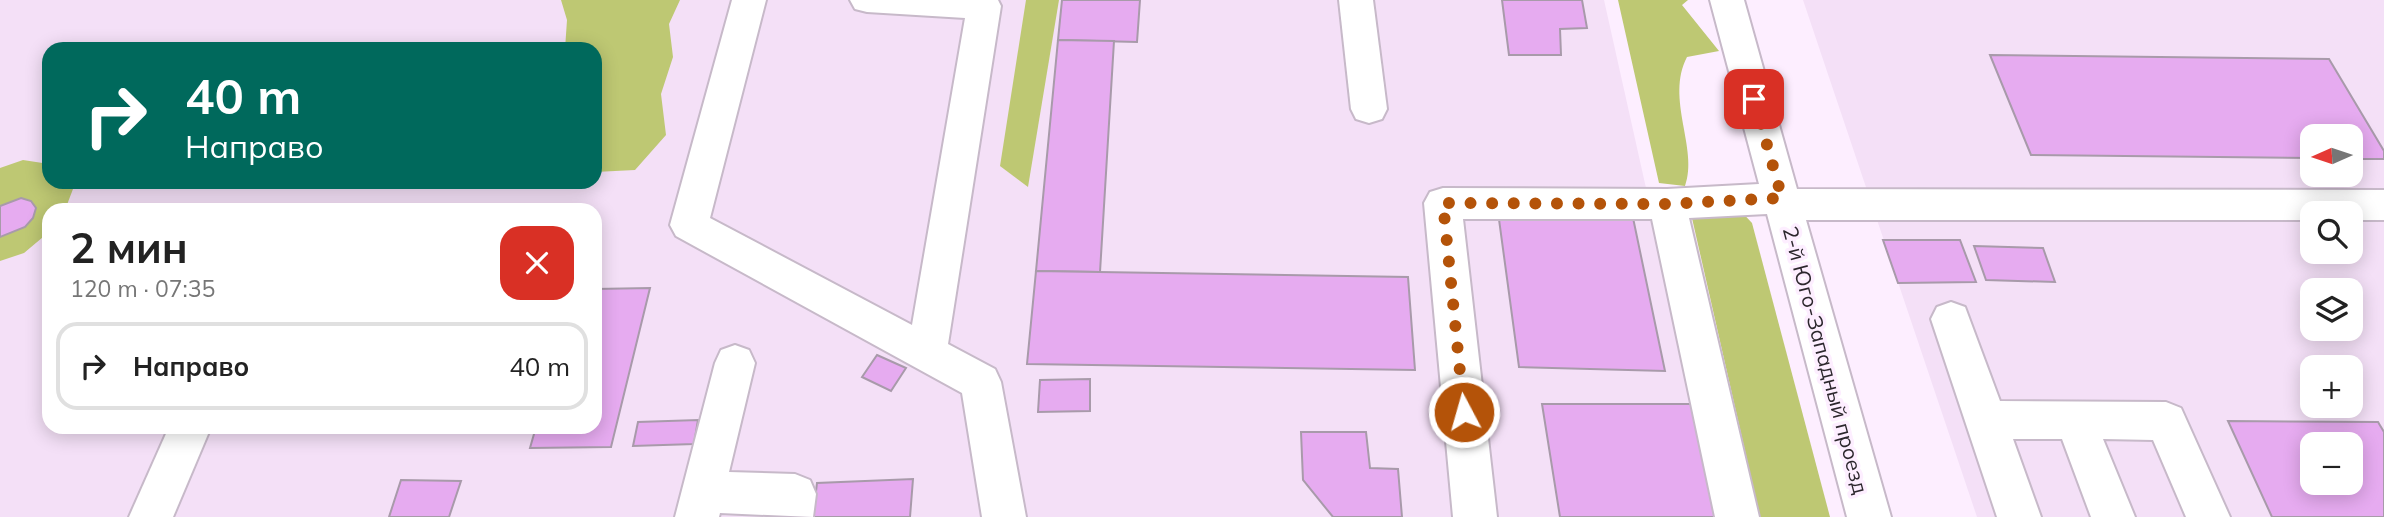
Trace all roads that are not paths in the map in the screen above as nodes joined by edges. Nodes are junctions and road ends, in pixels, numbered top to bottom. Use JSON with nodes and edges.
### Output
{"nodes":[{"id":1,"x":748,"y":0,"type":"edge"},
{"id":2,"x":867,"y":0,"type":"edge"},
{"id":3,"x":1356,"y":0,"type":"edge"},
{"id":4,"x":1727,"y":0,"type":"edge"},
{"id":5,"x":1369,"y":109,"type":"dead end"},
{"id":6,"x":1782,"y":202,"type":"junction"},
{"id":7,"x":1667,"y":204,"type":"junction"},
{"id":8,"x":2384,"y":205,"type":"edge"},
{"id":9,"x":1951,"y":319,"type":"dead end"},
{"id":10,"x":927,"y":353,"type":"junction"},
{"id":11,"x":735,"y":363,"type":"dead end"},
{"id":12,"x":1986,"y":420,"type":"junction"},
{"id":13,"x":2075,"y":420,"type":"junction"},
{"id":14,"x":187,"y":434,"type":"edge"},
{"id":15,"x":700,"y":504,"type":"edge"},
{"id":16,"x":151,"y":517,"type":"edge"},
{"id":17,"x":791,"y":517,"type":"edge"},
{"id":18,"x":1004,"y":517,"type":"edge"},
{"id":19,"x":1475,"y":517,"type":"edge"},
{"id":20,"x":1737,"y":517,"type":"edge"},
{"id":21,"x":1869,"y":517,"type":"edge"},
{"id":22,"x":2019,"y":517,"type":"edge"},
{"id":23,"x":2113,"y":517,"type":"edge"},
{"id":24,"x":2208,"y":517,"type":"edge"}],
"edges":[{"from":1,"to":10,"type":"street"},
{"from":2,"to":10,"type":"street"},
{"from":3,"to":5,"type":"street"},
{"from":4,"to":6,"type":"street","name":"2-й Юго-Западный проезд"},
{"from":6,"to":7,"type":"street"},
{"from":6,"to":8,"type":"street"},
{"from":6,"to":21,"type":"street","name":"2-й Юго-Западный проезд"},
{"from":7,"to":19,"type":"street"},
{"from":7,"to":20,"type":"street"},
{"from":9,"to":12,"type":"street"},
{"from":10,"to":18,"type":"street"},
{"from":11,"to":15,"type":"street"},
{"from":12,"to":13,"type":"street"},
{"from":12,"to":22,"type":"street"},
{"from":13,"to":23,"type":"street"},
{"from":13,"to":24,"type":"street"},
{"from":14,"to":16,"type":"street"},
{"from":15,"to":17,"type":"street"}]}
